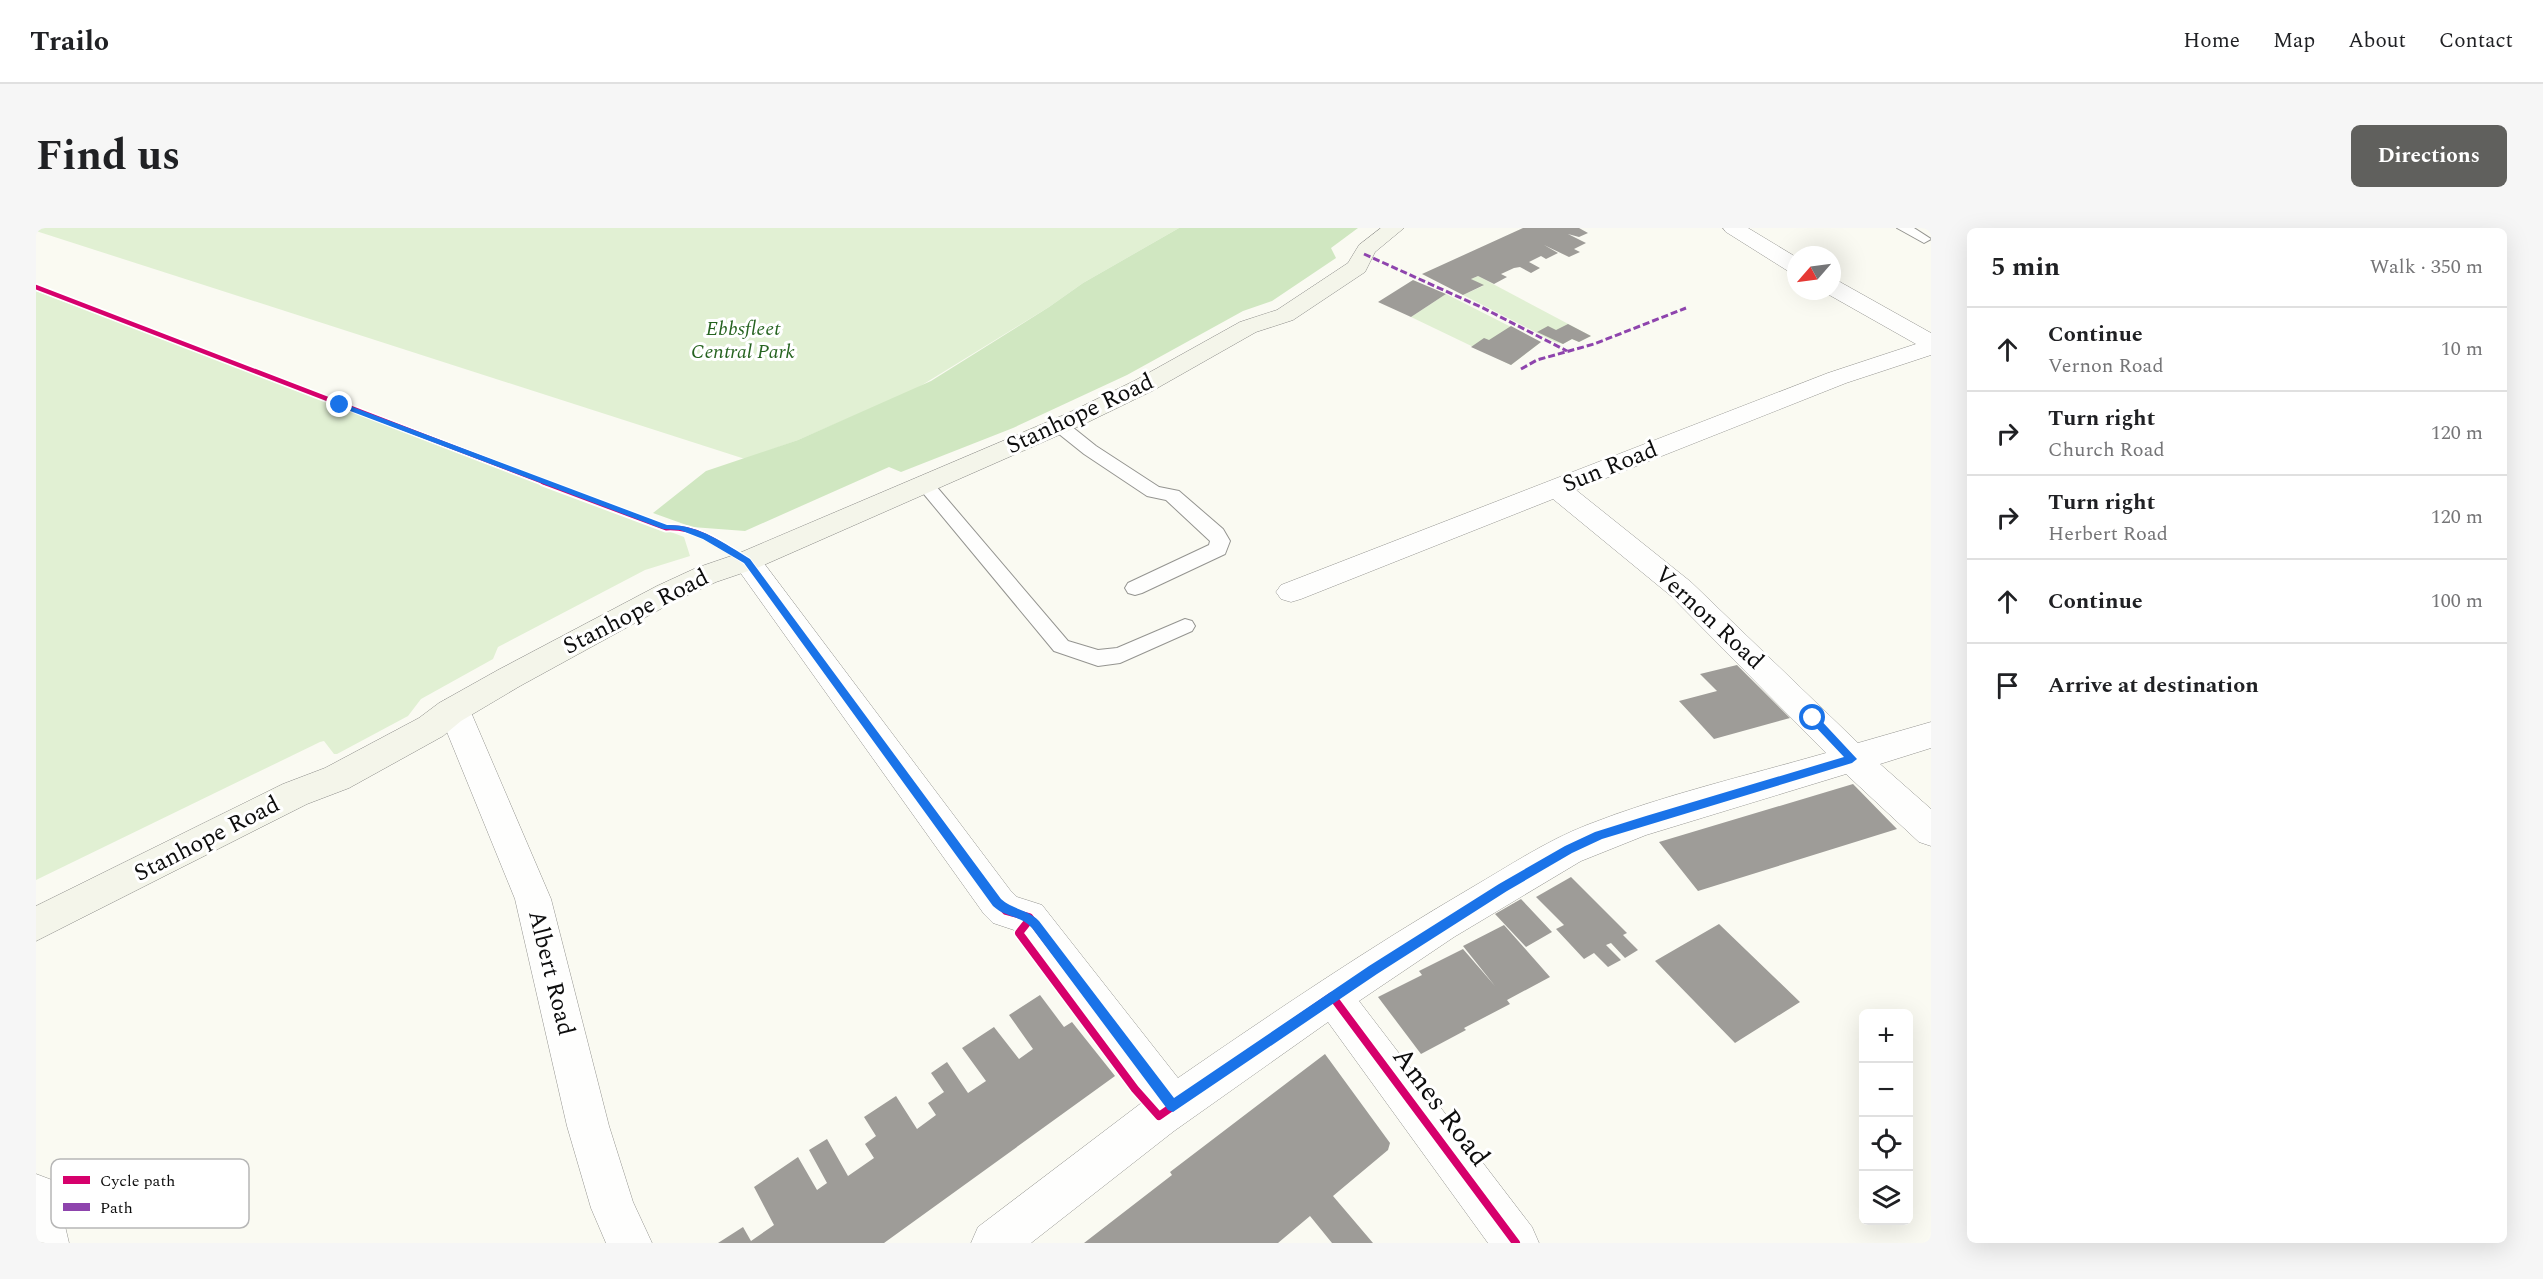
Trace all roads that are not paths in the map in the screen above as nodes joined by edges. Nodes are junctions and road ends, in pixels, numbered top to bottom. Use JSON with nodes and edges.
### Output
{"nodes":[{"id":1,"x":1394,"y":228,"type":"edge"},
{"id":2,"x":1733,"y":228,"type":"edge"},
{"id":3,"x":1904,"y":228,"type":"edge"},
{"id":4,"x":1923,"y":239,"type":"dead end"},
{"id":5,"x":1787,"y":261,"type":"edge"},
{"id":6,"x":1841,"y":292,"type":"edge"},
{"id":7,"x":1931,"y":345,"type":"edge"},
{"id":8,"x":1060,"y":426,"type":"junction"},
{"id":9,"x":924,"y":483,"type":"junction"},
{"id":10,"x":1556,"y":488,"type":"junction"},
{"id":11,"x":747,"y":561,"type":"junction"},
{"id":12,"x":1135,"y":588,"type":"dead end"},
{"id":13,"x":1292,"y":592,"type":"dead end"},
{"id":14,"x":1185,"y":626,"type":"dead end"},
{"id":15,"x":454,"y":710,"type":"junction"},
{"id":16,"x":1931,"y":735,"type":"edge"},
{"id":17,"x":1852,"y":759,"type":"junction"},
{"id":18,"x":1931,"y":831,"type":"edge"},
{"id":19,"x":36,"y":924,"type":"edge"},
{"id":20,"x":1332,"y":996,"type":"junction"},
{"id":21,"x":1173,"y":1106,"type":"junction"},
{"id":22,"x":36,"y":1196,"type":"edge"},
{"id":23,"x":46,"y":1243,"type":"edge"},
{"id":24,"x":629,"y":1243,"type":"edge"},
{"id":25,"x":994,"y":1243,"type":"edge"},
{"id":26,"x":1516,"y":1243,"type":"edge"}],
"edges":[{"from":1,"to":8,"type":"main road","name":"Stanhope Road"},
{"from":2,"to":5,"type":"street"},
{"from":3,"to":4,"type":"lane"},
{"from":6,"to":7,"type":"street"},
{"from":7,"to":10,"type":"street","name":"Sun Road"},
{"from":8,"to":9,"type":"main road","name":"Stanhope Road"},
{"from":8,"to":12,"type":"lane"},
{"from":9,"to":11,"type":"main road","name":"Stanhope Road"},
{"from":9,"to":14,"type":"lane"},
{"from":10,"to":13,"type":"street","name":"Sun Road"},
{"from":10,"to":17,"type":"street","name":"Vernon Road"},
{"from":11,"to":15,"type":"main road","name":"Stanhope Road"},
{"from":11,"to":21,"type":"street"},
{"from":15,"to":19,"type":"main road","name":"Stanhope Road"},
{"from":15,"to":24,"type":"street","name":"Albert Road"},
{"from":16,"to":17,"type":"street"},
{"from":17,"to":18,"type":"street","name":"Vernon Road"},
{"from":17,"to":20,"type":"street"},
{"from":20,"to":21,"type":"street"},
{"from":20,"to":26,"type":"street","name":"Ames Road"},
{"from":21,"to":25,"type":"street"},
{"from":22,"to":23,"type":"street"}]}
